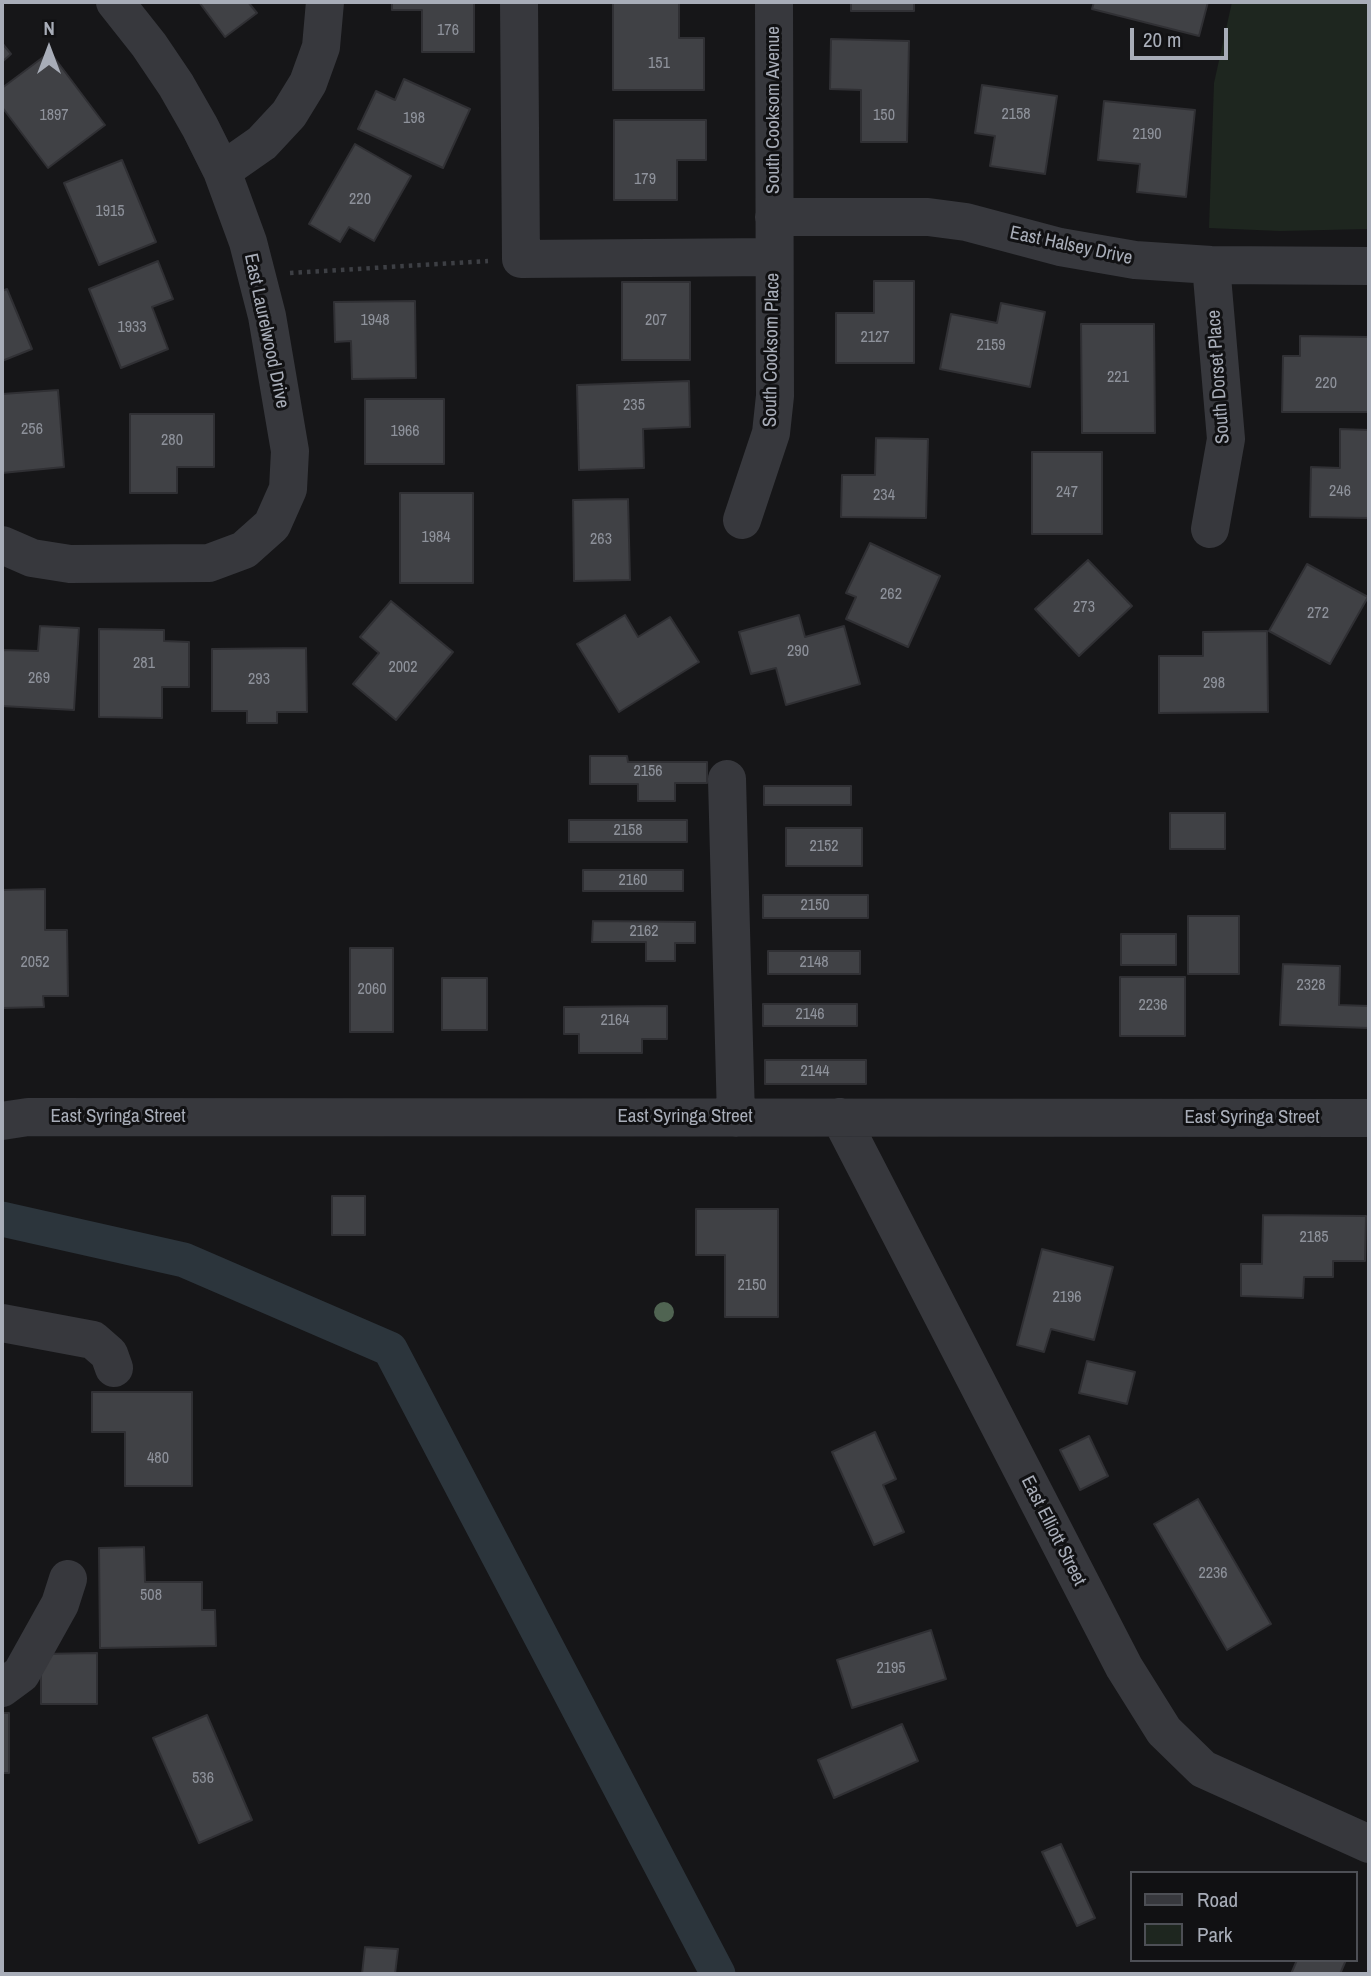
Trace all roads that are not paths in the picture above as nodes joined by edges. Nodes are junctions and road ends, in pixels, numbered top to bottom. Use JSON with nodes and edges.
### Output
{"nodes":[{"id":1,"x":115,"y":2,"type":"edge"},
{"id":2,"x":325,"y":2,"type":"edge"},
{"id":3,"x":519,"y":2,"type":"edge"},
{"id":4,"x":774,"y":2,"type":"edge"},
{"id":5,"x":222,"y":171,"type":"junction"},
{"id":6,"x":774,"y":217,"type":"junction"},
{"id":7,"x":774,"y":257,"type":"junction"},
{"id":8,"x":1211,"y":265,"type":"junction"},
{"id":9,"x":1369,"y":266,"type":"edge"},
{"id":10,"x":742,"y":520,"type":"dead end"},
{"id":11,"x":1210,"y":529,"type":"dead end"},
{"id":12,"x":2,"y":545,"type":"edge"},
{"id":13,"x":727,"y":779,"type":"dead end"},
{"id":14,"x":841,"y":1117,"type":"junction"},
{"id":15,"x":736,"y":1118,"type":"junction"},
{"id":16,"x":1369,"y":1118,"type":"edge"},
{"id":17,"x":2,"y":1121,"type":"edge"},
{"id":18,"x":2,"y":1323,"type":"edge"},
{"id":19,"x":114,"y":1368,"type":"dead end"},
{"id":20,"x":68,"y":1579,"type":"dead end"},
{"id":21,"x":2,"y":1688,"type":"edge"},
{"id":22,"x":1369,"y":1844,"type":"edge"}],
"edges":[{"from":1,"to":5,"type":"street","name":"East Laurelwood Drive"},
{"from":2,"to":5,"type":"street"},
{"from":3,"to":7,"type":"street"},
{"from":4,"to":6,"type":"street","name":"South Cooksom Avenue"},
{"from":5,"to":12,"type":"street","name":"East Laurelwood Drive"},
{"from":6,"to":7,"type":"street","name":"South Cooksom Place"},
{"from":6,"to":8,"type":"street","name":"East Halsey Drive"},
{"from":7,"to":10,"type":"street","name":"South Cooksom Place"},
{"from":8,"to":9,"type":"street","name":"East Halsey Drive"},
{"from":8,"to":11,"type":"street","name":"South Dorset Place"},
{"from":13,"to":15,"type":"street"},
{"from":14,"to":15,"type":"street","name":"East Syringa Street"},
{"from":14,"to":16,"type":"street","name":"East Syringa Street"},
{"from":14,"to":22,"type":"street","name":"East Elliott Street"},
{"from":15,"to":17,"type":"street","name":"East Syringa Street"},
{"from":18,"to":19,"type":"street"},
{"from":20,"to":21,"type":"street"}]}
